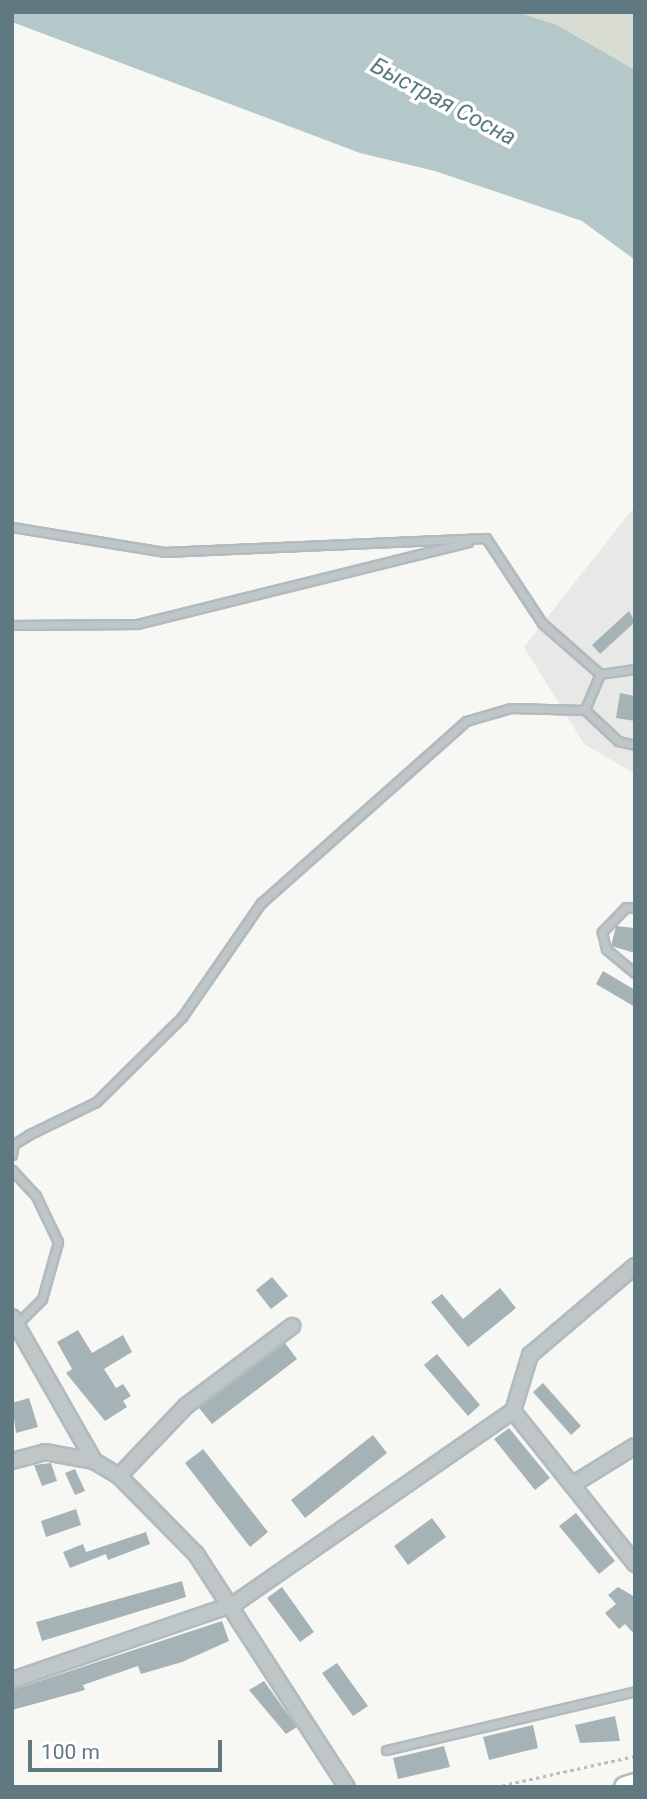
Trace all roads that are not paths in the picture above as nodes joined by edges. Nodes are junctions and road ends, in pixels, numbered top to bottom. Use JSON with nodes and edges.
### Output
{"nodes":[{"id":1,"x":12,"y":527,"type":"edge"},
{"id":2,"x":486,"y":538,"type":"junction"},
{"id":3,"x":12,"y":625,"type":"edge"},
{"id":4,"x":635,"y":669,"type":"edge"},
{"id":5,"x":600,"y":674,"type":"junction"},
{"id":6,"x":586,"y":710,"type":"junction"},
{"id":7,"x":635,"y":745,"type":"edge"},
{"id":8,"x":635,"y":908,"type":"edge"},
{"id":9,"x":635,"y":973,"type":"edge"},
{"id":10,"x":12,"y":1155,"type":"edge"},
{"id":11,"x":12,"y":1170,"type":"edge"},
{"id":12,"x":635,"y":1266,"type":"edge"},
{"id":13,"x":15,"y":1320,"type":"edge"},
{"id":14,"x":292,"y":1326,"type":"dead end"},
{"id":15,"x":513,"y":1411,"type":"junction"},
{"id":16,"x":635,"y":1447,"type":"edge"},
{"id":17,"x":12,"y":1461,"type":"edge"},
{"id":18,"x":94,"y":1461,"type":"junction"},
{"id":19,"x":119,"y":1476,"type":"junction"},
{"id":20,"x":572,"y":1485,"type":"junction"},
{"id":21,"x":635,"y":1564,"type":"edge"},
{"id":22,"x":234,"y":1604,"type":"junction"},
{"id":23,"x":12,"y":1680,"type":"edge"},
{"id":24,"x":635,"y":1691,"type":"edge"},
{"id":25,"x":386,"y":1750,"type":"dead end"},
{"id":26,"x":635,"y":1784,"type":"edge"},
{"id":27,"x":347,"y":1787,"type":"edge"},
{"id":28,"x":625,"y":1787,"type":"edge"}],
"edges":[{"from":1,"to":2,"type":"lane"},
{"from":2,"to":3,"type":"lane"},
{"from":2,"to":5,"type":"lane"},
{"from":4,"to":5,"type":"lane"},
{"from":5,"to":6,"type":"lane"},
{"from":6,"to":7,"type":"lane"},
{"from":6,"to":10,"type":"lane"},
{"from":8,"to":9,"type":"lane"},
{"from":11,"to":13,"type":"lane"},
{"from":12,"to":15,"type":"street"},
{"from":13,"to":18,"type":"street"},
{"from":14,"to":19,"type":"street"},
{"from":15,"to":20,"type":"street"},
{"from":15,"to":22,"type":"street"},
{"from":16,"to":20,"type":"street"},
{"from":17,"to":18,"type":"street"},
{"from":18,"to":19,"type":"street"},
{"from":19,"to":22,"type":"street"},
{"from":20,"to":21,"type":"street"},
{"from":22,"to":23,"type":"street"},
{"from":22,"to":27,"type":"street"},
{"from":24,"to":25,"type":"lane"},
{"from":26,"to":28,"type":"main road"}]}
